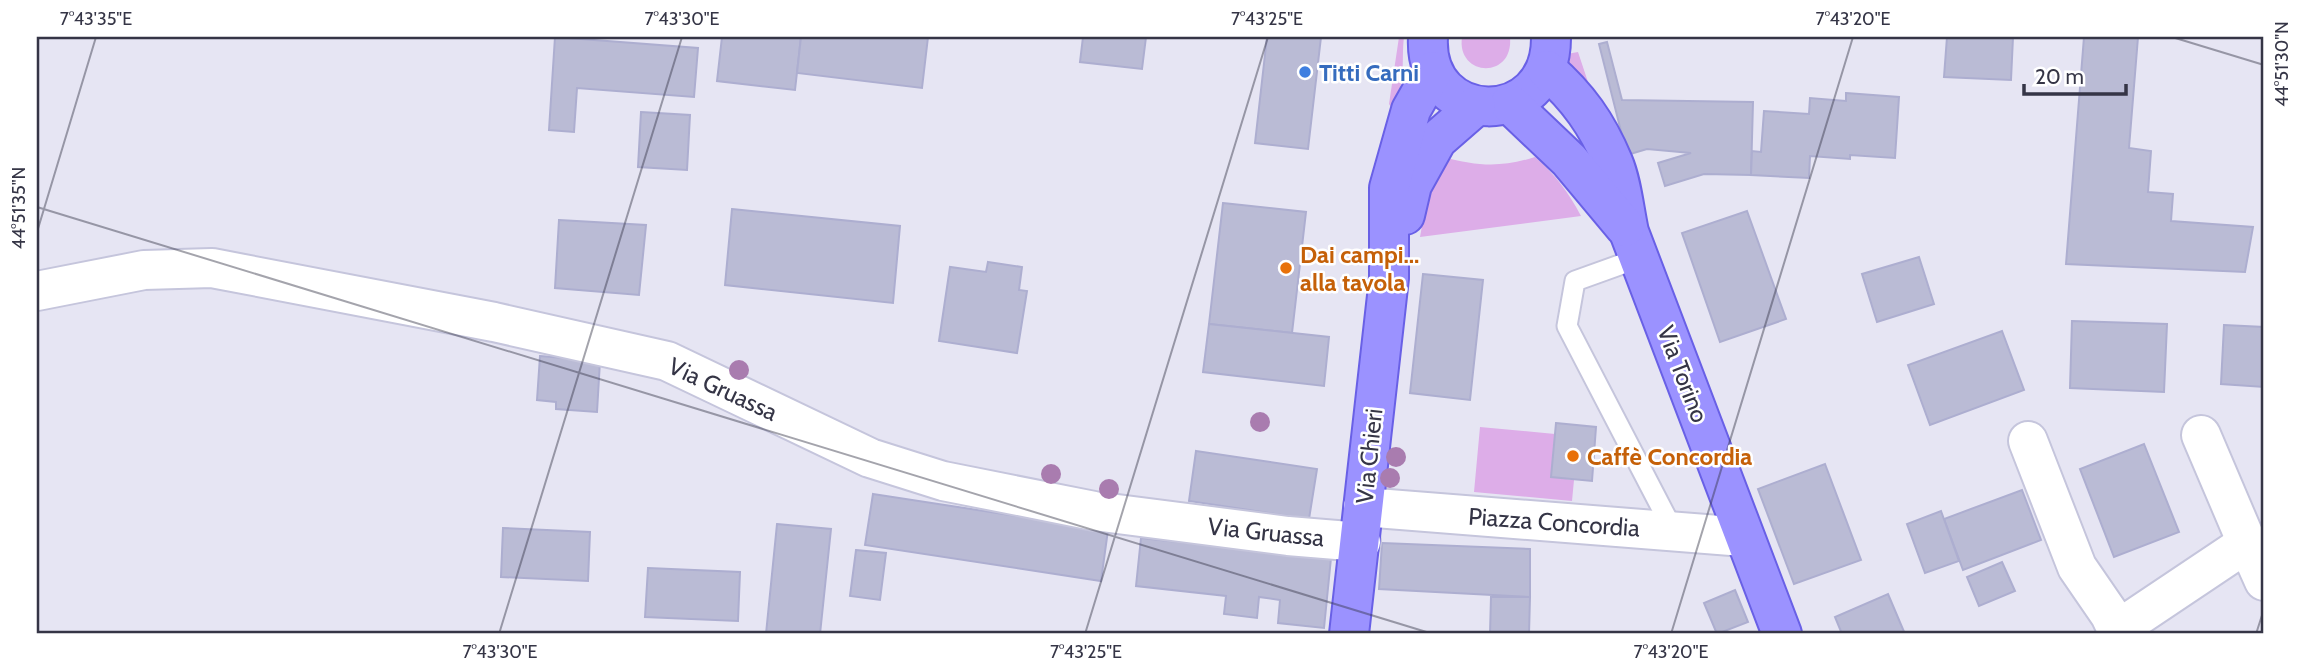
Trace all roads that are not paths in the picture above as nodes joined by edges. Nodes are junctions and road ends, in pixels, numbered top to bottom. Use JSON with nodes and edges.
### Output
{"nodes":[{"id":1,"x":1549,"y":53,"type":"edge"},
{"id":2,"x":1430,"y":54,"type":"edge"},
{"id":3,"x":1493,"y":105,"type":"junction"},
{"id":4,"x":1634,"y":245,"type":"junction"},
{"id":5,"x":1389,"y":278,"type":"junction"},
{"id":6,"x":37,"y":291,"type":"edge"},
{"id":7,"x":2201,"y":435,"type":"dead end"},
{"id":8,"x":2028,"y":441,"type":"dead end"},
{"id":9,"x":1362,"y":525,"type":"junction"},
{"id":10,"x":1674,"y":531,"type":"junction"},
{"id":11,"x":1744,"y":537,"type":"junction"},
{"id":12,"x":2247,"y":543,"type":"junction"},
{"id":13,"x":2264,"y":581,"type":"edge"},
{"id":14,"x":2118,"y":632,"type":"edge"},
{"id":15,"x":1349,"y":634,"type":"edge"},
{"id":16,"x":1782,"y":634,"type":"edge"}],
"edges":[{"from":1,"to":3,"type":"main road","name":"Via Chieri"},
{"from":1,"to":4,"type":"main road"},
{"from":2,"to":3,"type":"main road"},
{"from":2,"to":5,"type":"main road","name":"Via Chieri"},
{"from":3,"to":4,"type":"main road"},
{"from":3,"to":5,"type":"main road","name":"Via Chieri"},
{"from":4,"to":10,"type":"lane"},
{"from":4,"to":11,"type":"main road","name":"Via Torino"},
{"from":5,"to":9,"type":"main road","name":"Via Chieri"},
{"from":6,"to":9,"type":"street","name":"Via Gruassa"},
{"from":7,"to":12,"type":"street"},
{"from":8,"to":14,"type":"street"},
{"from":9,"to":10,"type":"street","name":"Piazza Concordia"},
{"from":9,"to":15,"type":"main road","name":"Via Chieri"},
{"from":10,"to":11,"type":"street","name":"Piazza Concordia"},
{"from":11,"to":16,"type":"main road","name":"Via Torino"},
{"from":12,"to":13,"type":"street"},
{"from":12,"to":14,"type":"street"}]}
